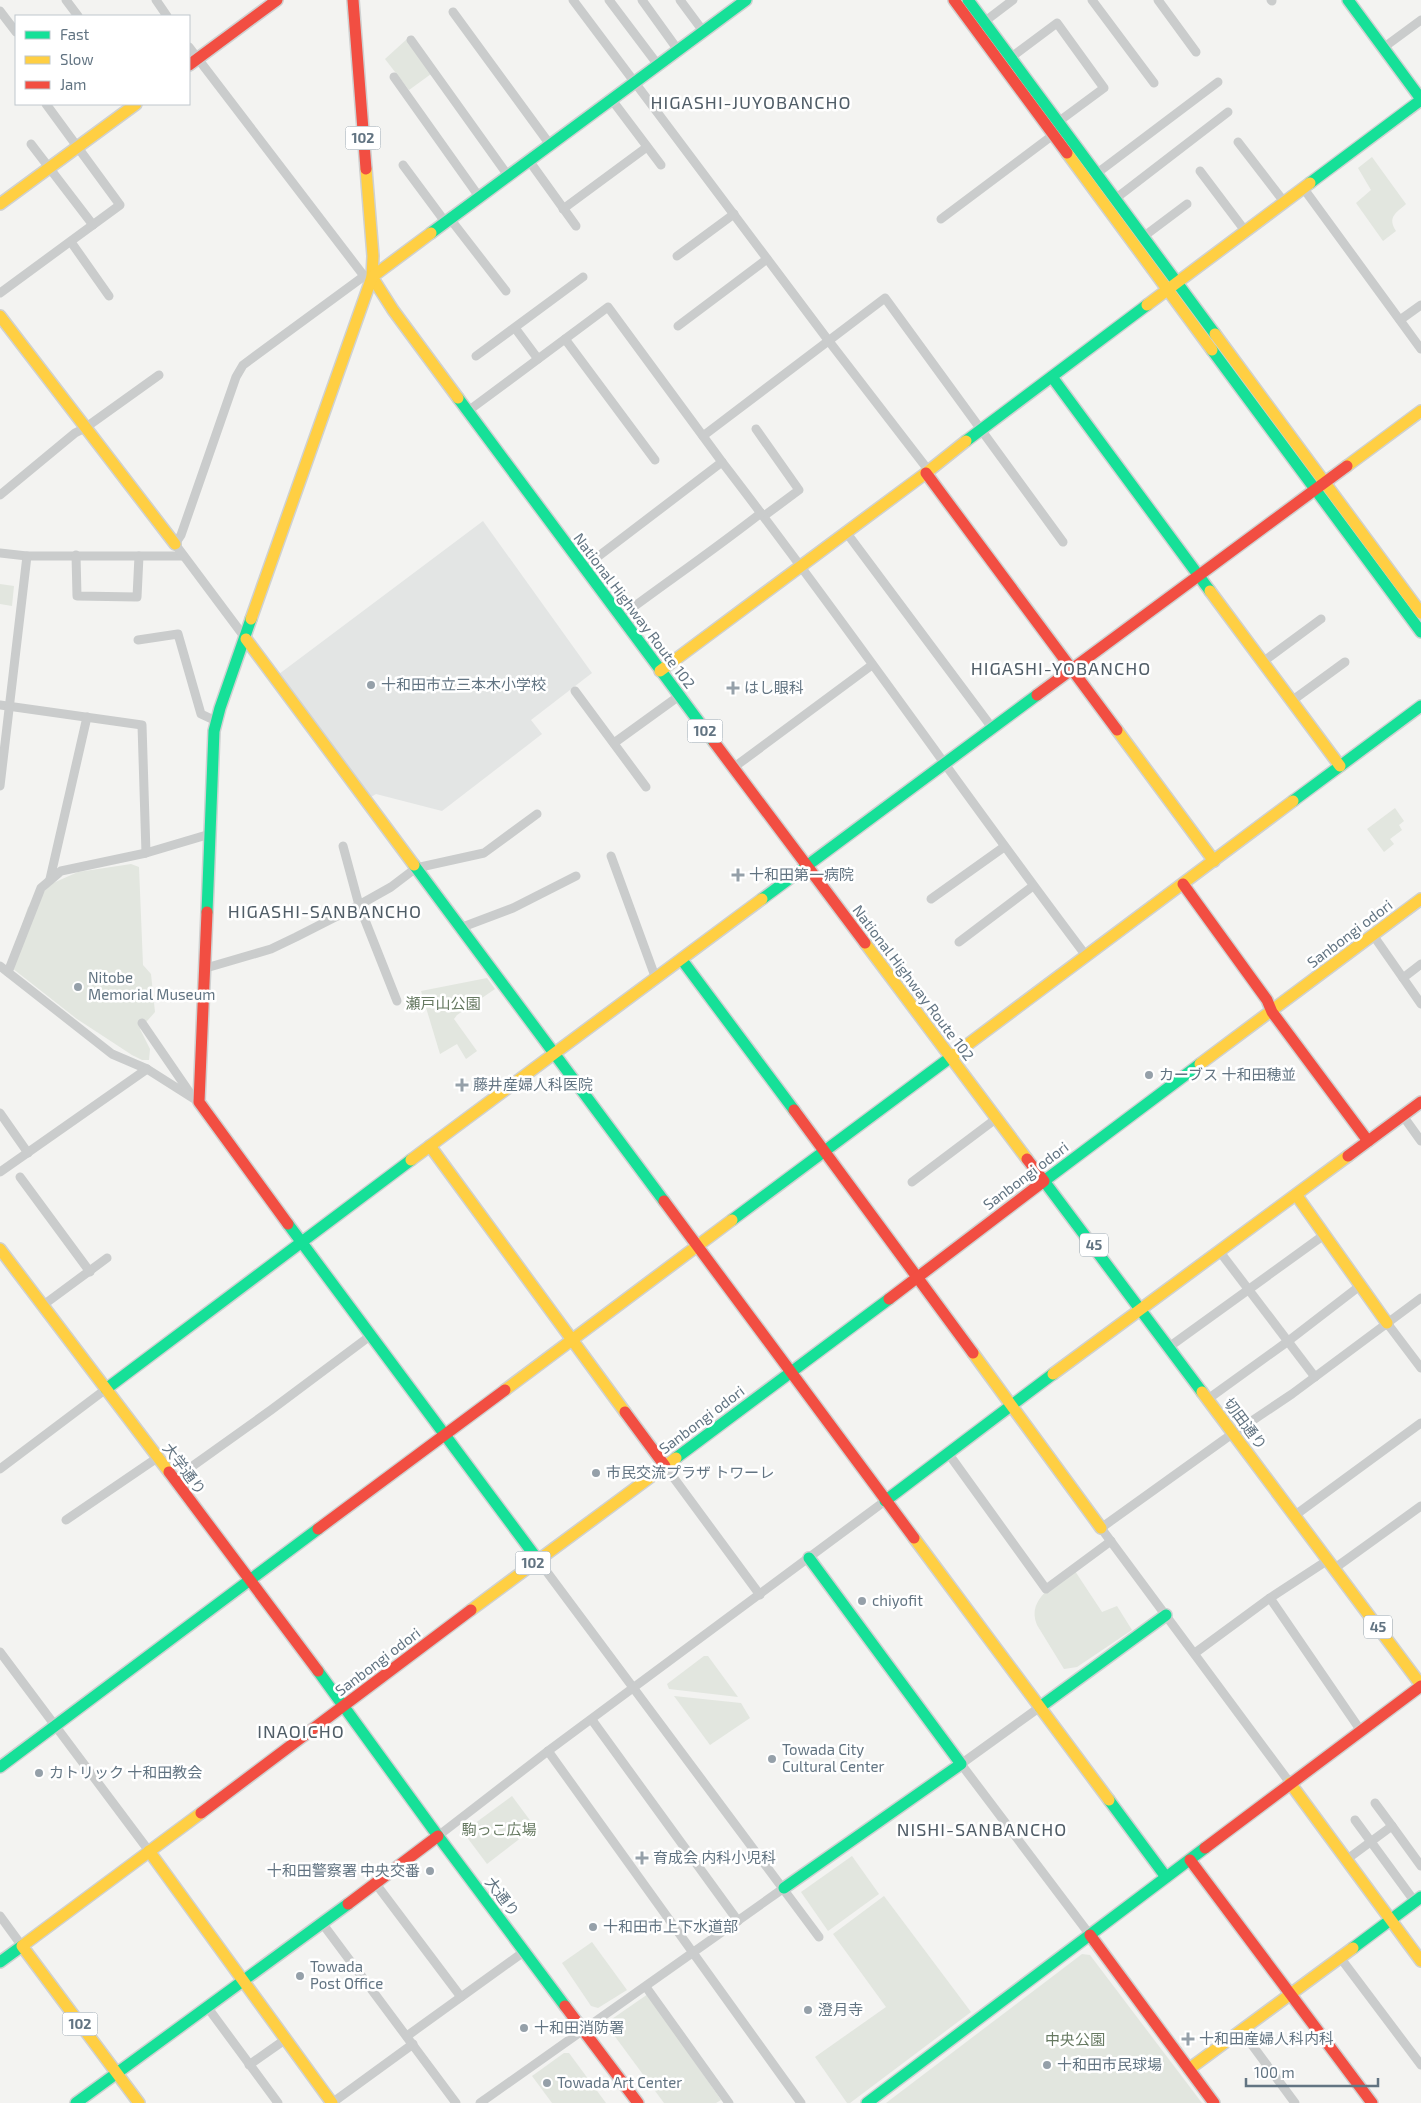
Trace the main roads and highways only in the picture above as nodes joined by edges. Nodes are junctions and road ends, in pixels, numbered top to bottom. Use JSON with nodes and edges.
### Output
{"nodes":[{"id":1,"x":277,"y":0,"type":"edge"},
{"id":2,"x":353,"y":0,"type":"edge"},
{"id":3,"x":746,"y":0,"type":"edge"},
{"id":4,"x":954,"y":0,"type":"edge"},
{"id":5,"x":968,"y":0,"type":"edge"},
{"id":6,"x":1348,"y":0,"type":"edge"},
{"id":7,"x":193,"y":62,"type":"edge"},
{"id":8,"x":1421,"y":100,"type":"edge"},
{"id":9,"x":135,"y":105,"type":"edge"},
{"id":10,"x":0,"y":204,"type":"edge"},
{"id":11,"x":368,"y":276,"type":"junction"},
{"id":12,"x":1172,"y":287,"type":"junction"},
{"id":13,"x":0,"y":316,"type":"edge"},
{"id":14,"x":1052,"y":377,"type":"junction"},
{"id":15,"x":1421,"y":411,"type":"edge"},
{"id":16,"x":927,"y":472,"type":"junction"},
{"id":17,"x":1320,"y":486,"type":"junction"},
{"id":18,"x":175,"y":544,"type":"road end"},
{"id":19,"x":1199,"y":575,"type":"junction"},
{"id":20,"x":1421,"y":613,"type":"edge"},
{"id":21,"x":1421,"y":632,"type":"edge"},
{"id":22,"x":246,"y":639,"type":"junction"},
{"id":23,"x":1072,"y":670,"type":"junction"},
{"id":24,"x":660,"y":671,"type":"junction"},
{"id":25,"x":1421,"y":706,"type":"edge"},
{"id":26,"x":1340,"y":766,"type":"junction"},
{"id":27,"x":1214,"y":860,"type":"junction"},
{"id":28,"x":808,"y":867,"type":"junction"},
{"id":29,"x":1183,"y":884,"type":"junction"},
{"id":30,"x":1421,"y":899,"type":"edge"},
{"id":31,"x":682,"y":960,"type":"junction"},
{"id":32,"x":1272,"y":1012,"type":"junction"},
{"id":33,"x":554,"y":1055,"type":"junction"},
{"id":34,"x":951,"y":1057,"type":"junction"},
{"id":35,"x":1421,"y":1102,"type":"edge"},
{"id":36,"x":1368,"y":1141,"type":"junction"},
{"id":37,"x":430,"y":1146,"type":"junction"},
{"id":38,"x":824,"y":1150,"type":"junction"},
{"id":39,"x":1044,"y":1181,"type":"junction"},
{"id":40,"x":1297,"y":1196,"type":"junction"},
{"id":41,"x":302,"y":1242,"type":"junction"},
{"id":42,"x":698,"y":1246,"type":"junction"},
{"id":43,"x":0,"y":1249,"type":"edge"},
{"id":44,"x":918,"y":1277,"type":"junction"},
{"id":45,"x":1142,"y":1310,"type":"junction"},
{"id":46,"x":1387,"y":1322,"type":"road end"},
{"id":47,"x":572,"y":1340,"type":"junction"},
{"id":48,"x":791,"y":1373,"type":"junction"},
{"id":49,"x":106,"y":1389,"type":"junction"},
{"id":50,"x":1012,"y":1404,"type":"junction"},
{"id":51,"x":445,"y":1435,"type":"junction"},
{"id":52,"x":665,"y":1466,"type":"junction"},
{"id":53,"x":886,"y":1501,"type":"junction"},
{"id":54,"x":1102,"y":1528,"type":"road end"},
{"id":55,"x":809,"y":1558,"type":"road end"},
{"id":56,"x":538,"y":1560,"type":"junction"},
{"id":57,"x":250,"y":1580,"type":"junction"},
{"id":58,"x":1166,"y":1615,"type":"road end"},
{"id":59,"x":1421,"y":1686,"type":"edge"},
{"id":60,"x":345,"y":1706,"type":"junction"},
{"id":61,"x":1040,"y":1707,"type":"junction"},
{"id":62,"x":0,"y":1767,"type":"edge"},
{"id":63,"x":1290,"y":1783,"type":"junction"},
{"id":64,"x":438,"y":1836,"type":"junction"},
{"id":65,"x":149,"y":1851,"type":"junction"},
{"id":66,"x":1190,"y":1860,"type":"junction"},
{"id":67,"x":1166,"y":1876,"type":"junction"},
{"id":68,"x":784,"y":1888,"type":"road end"},
{"id":69,"x":1419,"y":1901,"type":"edge"},
{"id":70,"x":1391,"y":1920,"type":"junction"},
{"id":71,"x":1090,"y":1935,"type":"junction"},
{"id":72,"x":22,"y":1946,"type":"junction"},
{"id":73,"x":1421,"y":1961,"type":"edge"},
{"id":74,"x":0,"y":1962,"type":"edge"},
{"id":75,"x":244,"y":1981,"type":"junction"},
{"id":76,"x":1290,"y":1994,"type":"junction"},
{"id":77,"x":1189,"y":2069,"type":"junction"},
{"id":78,"x":117,"y":2074,"type":"junction"},
{"id":79,"x":76,"y":2103,"type":"edge"},
{"id":80,"x":139,"y":2103,"type":"edge"},
{"id":81,"x":332,"y":2103,"type":"edge"},
{"id":82,"x":638,"y":2103,"type":"edge"},
{"id":83,"x":867,"y":2103,"type":"edge"},
{"id":84,"x":1214,"y":2103,"type":"edge"},
{"id":85,"x":1372,"y":2103,"type":"edge"}],
"edges":[{"from":1,"to":7,"type":"main road"},
{"from":2,"to":11,"type":"main road","number":"102"},
{"from":3,"to":11,"type":"main road"},
{"from":4,"to":12,"type":"main road"},
{"from":5,"to":12,"type":"main road"},
{"from":6,"to":8,"type":"main road"},
{"from":8,"to":12,"type":"main road"},
{"from":9,"to":10,"type":"main road"},
{"from":11,"to":22,"type":"main road"},
{"from":11,"to":24,"type":"main road","name":"National Highway Route 102","number":"102"},
{"from":12,"to":14,"type":"main road"},
{"from":12,"to":17,"type":"main road"},
{"from":13,"to":18,"type":"main road"},
{"from":14,"to":16,"type":"main road"},
{"from":14,"to":19,"type":"main road"},
{"from":15,"to":17,"type":"main road"},
{"from":16,"to":23,"type":"main road"},
{"from":16,"to":24,"type":"main road"},
{"from":17,"to":19,"type":"main road"},
{"from":17,"to":20,"type":"main road"},
{"from":17,"to":21,"type":"main road"},
{"from":19,"to":23,"type":"main road"},
{"from":19,"to":26,"type":"main road"},
{"from":22,"to":33,"type":"main road"},
{"from":22,"to":41,"type":"main road"},
{"from":23,"to":27,"type":"main road"},
{"from":23,"to":28,"type":"main road"},
{"from":24,"to":28,"type":"main road","name":"National Highway Route 102","number":"102"},
{"from":25,"to":26,"type":"main road"},
{"from":26,"to":27,"type":"main road"},
{"from":27,"to":29,"type":"main road"},
{"from":28,"to":31,"type":"main road"},
{"from":28,"to":34,"type":"main road","name":"National Highway Route 102","number":"102"},
{"from":29,"to":32,"type":"main road"},
{"from":29,"to":34,"type":"main road"},
{"from":30,"to":32,"type":"main road","name":"Sanbongi odori"},
{"from":31,"to":33,"type":"main road"},
{"from":31,"to":38,"type":"main road"},
{"from":32,"to":36,"type":"main road"},
{"from":32,"to":39,"type":"main road","name":"Sanbongi odori"},
{"from":33,"to":37,"type":"main road"},
{"from":33,"to":42,"type":"main road"},
{"from":34,"to":38,"type":"main road"},
{"from":34,"to":39,"type":"main road","name":"National Highway Route 102","number":"102"},
{"from":35,"to":36,"type":"main road"},
{"from":36,"to":40,"type":"main road"},
{"from":37,"to":41,"type":"main road"},
{"from":37,"to":47,"type":"main road"},
{"from":38,"to":42,"type":"main road"},
{"from":38,"to":44,"type":"main road"},
{"from":39,"to":44,"type":"main road","name":"Sanbongi odori","number":"102"},
{"from":39,"to":45,"type":"main road","name":"切田通り","number":"45"},
{"from":40,"to":45,"type":"main road"},
{"from":40,"to":46,"type":"main road"},
{"from":41,"to":49,"type":"main road"},
{"from":41,"to":51,"type":"main road"},
{"from":42,"to":47,"type":"main road"},
{"from":42,"to":48,"type":"main road"},
{"from":43,"to":49,"type":"main road","name":"大学通り"},
{"from":44,"to":48,"type":"main road","name":"Sanbongi odori","number":"102"},
{"from":44,"to":50,"type":"main road"},
{"from":45,"to":50,"type":"main road"},
{"from":45,"to":59,"type":"main road","name":"切田通り","number":"45"},
{"from":47,"to":51,"type":"main road"},
{"from":47,"to":52,"type":"main road"},
{"from":48,"to":52,"type":"main road","name":"Sanbongi odori","number":"102"},
{"from":48,"to":53,"type":"main road"},
{"from":49,"to":57,"type":"main road","name":"大学通り"},
{"from":50,"to":53,"type":"main road"},
{"from":50,"to":54,"type":"main road"},
{"from":51,"to":56,"type":"main road"},
{"from":51,"to":57,"type":"main road"},
{"from":52,"to":56,"type":"main road","name":"Sanbongi odori","number":"102"},
{"from":53,"to":61,"type":"main road"},
{"from":55,"to":68,"type":"main road"},
{"from":56,"to":60,"type":"main road","name":"Sanbongi odori","number":"102"},
{"from":57,"to":60,"type":"main road","name":"大学通り"},
{"from":57,"to":62,"type":"main road"},
{"from":58,"to":61,"type":"main road"},
{"from":59,"to":63,"type":"main road"},
{"from":60,"to":64,"type":"main road","name":"大通り"},
{"from":60,"to":65,"type":"main road","name":"Sanbongi odori","number":"102"},
{"from":61,"to":67,"type":"main road"},
{"from":63,"to":66,"type":"main road"},
{"from":63,"to":70,"type":"main road"},
{"from":64,"to":75,"type":"main road"},
{"from":64,"to":82,"type":"main road","name":"大通り"},
{"from":65,"to":72,"type":"main road","name":"Sanbongi odori","number":"102"},
{"from":65,"to":75,"type":"main road"},
{"from":66,"to":67,"type":"main road"},
{"from":66,"to":76,"type":"main road"},
{"from":67,"to":71,"type":"main road"},
{"from":69,"to":70,"type":"main road"},
{"from":70,"to":73,"type":"main road"},
{"from":70,"to":76,"type":"main road"},
{"from":71,"to":77,"type":"main road"},
{"from":71,"to":83,"type":"main road"},
{"from":72,"to":74,"type":"main road","name":"Sanbongi odori"},
{"from":72,"to":78,"type":"main road","number":"102"},
{"from":75,"to":78,"type":"main road"},
{"from":75,"to":81,"type":"main road"},
{"from":76,"to":77,"type":"main road"},
{"from":76,"to":85,"type":"main road"},
{"from":77,"to":84,"type":"main road"},
{"from":78,"to":79,"type":"main road"},
{"from":78,"to":80,"type":"main road","number":"102"}]}
